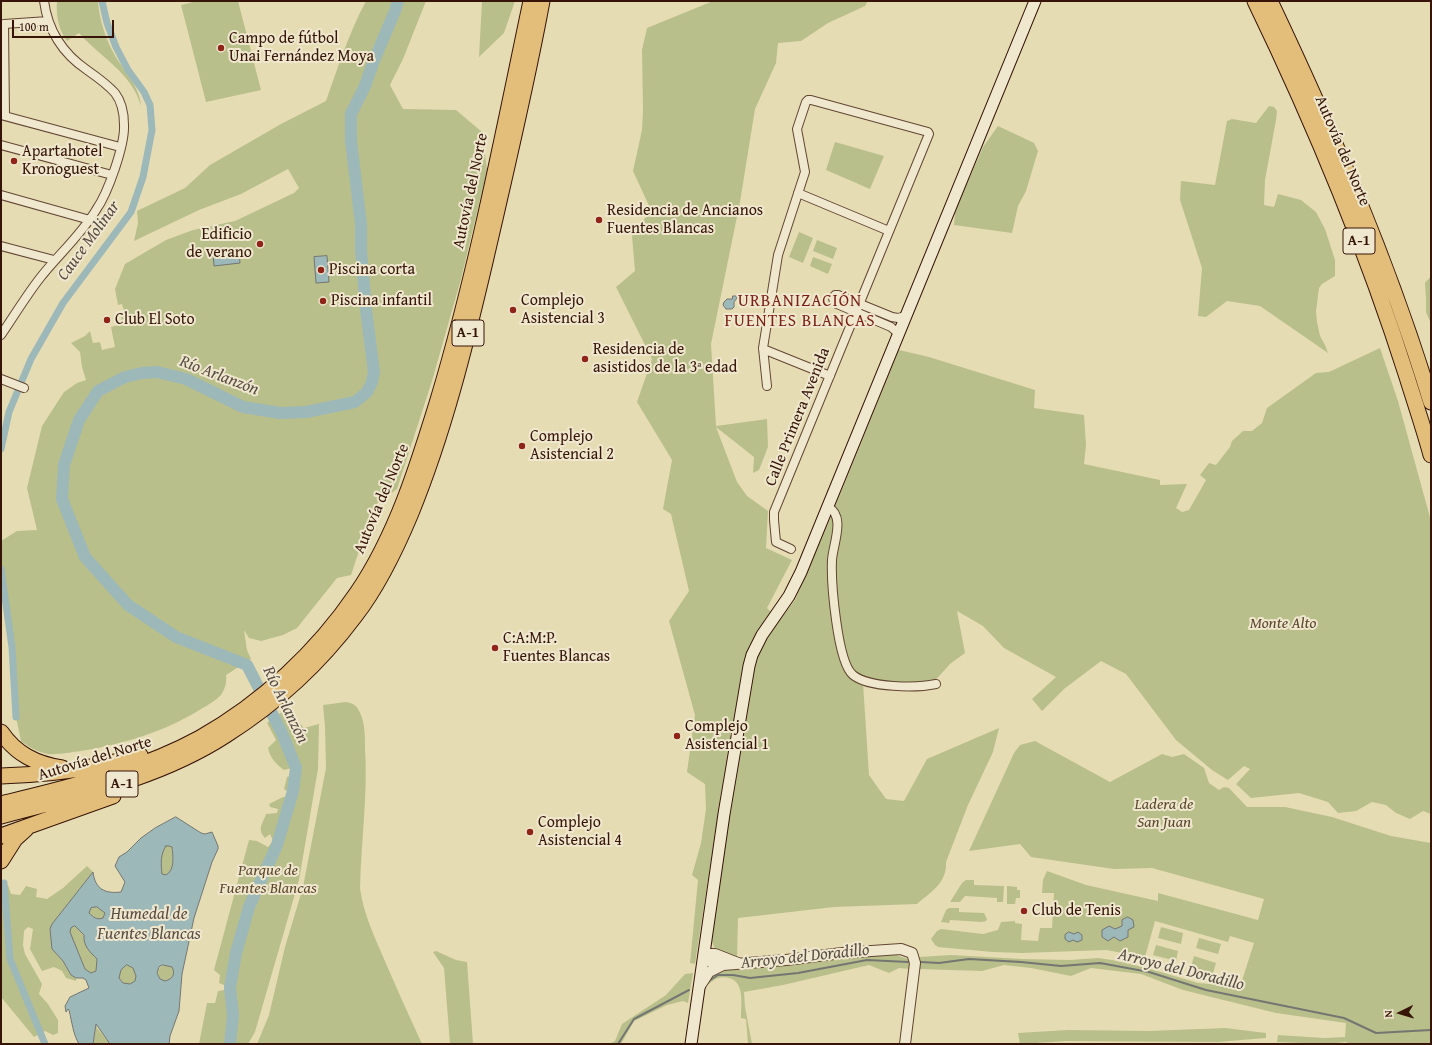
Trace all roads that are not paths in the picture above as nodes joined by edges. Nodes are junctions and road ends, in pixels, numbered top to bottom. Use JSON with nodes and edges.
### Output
{"nodes":[{"id":1,"x":44,"y":1,"type":"edge"},
{"id":2,"x":532,"y":1,"type":"edge"},
{"id":3,"x":1035,"y":1,"type":"edge"},
{"id":4,"x":1252,"y":1,"type":"edge"},
{"id":5,"x":1255,"y":1,"type":"edge"},
{"id":6,"x":1270,"y":1,"type":"edge"},
{"id":7,"x":542,"y":5,"type":"edge"},
{"id":8,"x":48,"y":21,"type":"junction"},
{"id":9,"x":1270,"y":33,"type":"junction"},
{"id":10,"x":3,"y":116,"type":"edge"},
{"id":11,"x":1,"y":145,"type":"edge"},
{"id":12,"x":120,"y":147,"type":"junction"},
{"id":13,"x":112,"y":175,"type":"junction"},
{"id":14,"x":798,"y":194,"type":"junction"},
{"id":15,"x":1,"y":195,"type":"edge"},
{"id":16,"x":90,"y":220,"type":"junction"},
{"id":17,"x":889,"y":231,"type":"junction"},
{"id":18,"x":1,"y":246,"type":"edge"},
{"id":19,"x":54,"y":260,"type":"junction"},
{"id":20,"x":860,"y":304,"type":"junction"},
{"id":21,"x":856,"y":312,"type":"junction"},
{"id":22,"x":906,"y":316,"type":"junction"},
{"id":23,"x":4,"y":328,"type":"edge"},
{"id":24,"x":899,"y":334,"type":"junction"},
{"id":25,"x":1,"y":335,"type":"edge"},
{"id":26,"x":763,"y":349,"type":"junction"},
{"id":27,"x":830,"y":376,"type":"junction"},
{"id":28,"x":1,"y":379,"type":"edge"},
{"id":29,"x":768,"y":386,"type":"dead end"},
{"id":30,"x":24,"y":388,"type":"dead end"},
{"id":31,"x":1431,"y":402,"type":"edge"},
{"id":32,"x":1431,"y":455,"type":"edge"},
{"id":33,"x":828,"y":507,"type":"junction"},
{"id":34,"x":791,"y":550,"type":"dead end"},
{"id":35,"x":302,"y":667,"type":"junction"},
{"id":36,"x":936,"y":684,"type":"dead end"},
{"id":37,"x":231,"y":724,"type":"junction"},
{"id":38,"x":1,"y":732,"type":"edge"},
{"id":39,"x":85,"y":768,"type":"junction"},
{"id":40,"x":1,"y":776,"type":"edge"},
{"id":41,"x":1,"y":804,"type":"edge"},
{"id":42,"x":1,"y":816,"type":"edge"},
{"id":43,"x":39,"y":822,"type":"junction"},
{"id":44,"x":1,"y":836,"type":"edge"},
{"id":45,"x":1,"y":861,"type":"edge"},
{"id":46,"x":707,"y":952,"type":"junction"},
{"id":47,"x":740,"y":964,"type":"junction"},
{"id":48,"x":723,"y":965,"type":"junction"},
{"id":49,"x":699,"y":988,"type":"junction"},
{"id":50,"x":691,"y":1044,"type":"edge"},
{"id":51,"x":904,"y":1044,"type":"edge"}],
"edges":[{"from":1,"to":8,"type":"street"},
{"from":2,"to":35,"type":"highway","name":"Autovía del Norte","number":"A-1"},
{"from":3,"to":22,"type":"main road"},
{"from":4,"to":9,"type":"highway","number":"A-1"},
{"from":5,"to":9,"type":"highway","name":"Autovía del Norte"},
{"from":6,"to":31,"type":"highway","name":"Autovía del Norte","number":"A-1"},
{"from":7,"to":35,"type":"highway","name":"Autovía del Norte","number":"A-1"},
{"from":8,"to":10,"type":"street"},
{"from":8,"to":12,"type":"street"},
{"from":9,"to":32,"type":"highway","name":"Autovía del Norte","number":"A-1"},
{"from":10,"to":12,"type":"street"},
{"from":11,"to":13,"type":"street"},
{"from":12,"to":13,"type":"street"},
{"from":13,"to":16,"type":"street"},
{"from":14,"to":17,"type":"street"},
{"from":14,"to":17,"type":"street","name":"Calle Primera Avenida"},
{"from":14,"to":26,"type":"street"},
{"from":15,"to":16,"type":"street"},
{"from":16,"to":19,"type":"street"},
{"from":17,"to":20,"type":"street","name":"Calle Primera Avenida"},
{"from":18,"to":19,"type":"street"},
{"from":19,"to":23,"type":"street"},
{"from":20,"to":21,"type":"street","name":"Calle Primera Avenida"},
{"from":20,"to":21,"type":"street"},
{"from":20,"to":22,"type":"street"},
{"from":21,"to":24,"type":"street"},
{"from":21,"to":27,"type":"street","name":"Calle Primera Avenida"},
{"from":22,"to":24,"type":"main road"},
{"from":23,"to":25,"type":"street"},
{"from":24,"to":33,"type":"main road"},
{"from":26,"to":27,"type":"street"},
{"from":26,"to":29,"type":"street"},
{"from":27,"to":34,"type":"street","name":"Calle Primera Avenida"},
{"from":28,"to":30,"type":"street"},
{"from":33,"to":36,"type":"street"},
{"from":33,"to":46,"type":"main road"},
{"from":35,"to":37,"type":"highway"},
{"from":35,"to":37,"type":"highway"},
{"from":37,"to":39,"type":"highway"},
{"from":37,"to":41,"type":"highway","name":"Autovía del Norte","number":"A-1"},
{"from":37,"to":42,"type":"highway","number":"A-1"},
{"from":37,"to":43,"type":"highway"},
{"from":38,"to":39,"type":"highway"},
{"from":39,"to":40,"type":"highway"},
{"from":43,"to":44,"type":"highway"},
{"from":43,"to":45,"type":"highway"},
{"from":46,"to":47,"type":"street"},
{"from":46,"to":48,"type":"street"},
{"from":46,"to":49,"type":"main road"},
{"from":47,"to":48,"type":"street"},
{"from":47,"to":51,"type":"street"},
{"from":48,"to":49,"type":"street"},
{"from":49,"to":50,"type":"main road"}]}
